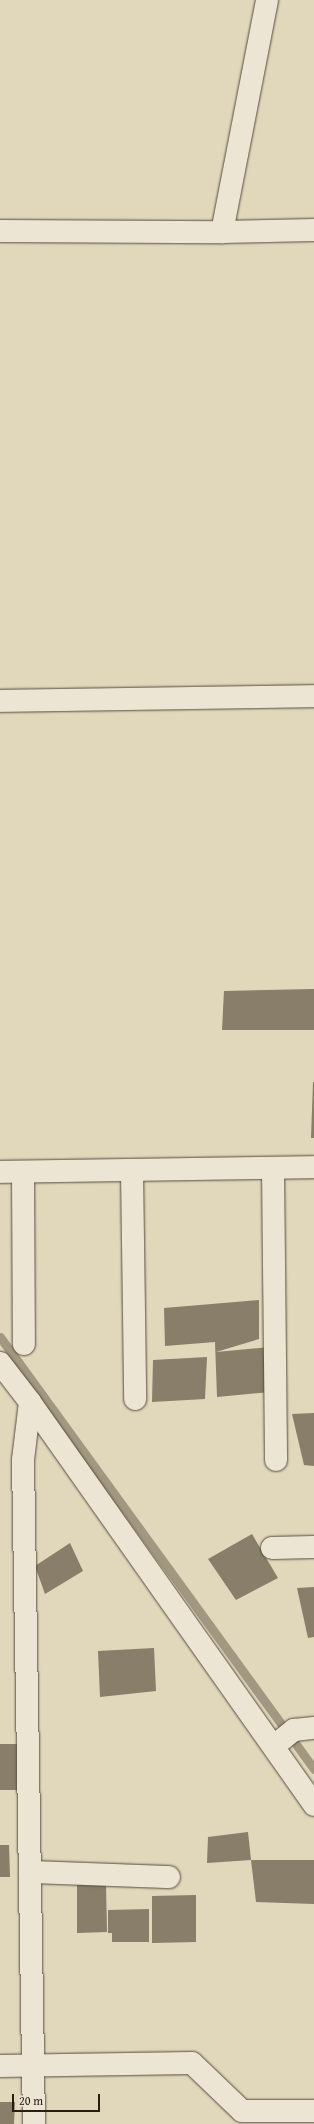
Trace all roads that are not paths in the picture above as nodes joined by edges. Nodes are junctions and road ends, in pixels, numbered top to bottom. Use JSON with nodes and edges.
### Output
{"nodes":[{"id":1,"x":267,"y":0,"type":"edge"},
{"id":2,"x":314,"y":230,"type":"edge"},
{"id":3,"x":0,"y":231,"type":"edge"},
{"id":4,"x":222,"y":232,"type":"junction"},
{"id":5,"x":314,"y":696,"type":"edge"},
{"id":6,"x":0,"y":700,"type":"edge"},
{"id":7,"x":314,"y":1167,"type":"edge"},
{"id":8,"x":273,"y":1168,"type":"junction"},
{"id":9,"x":132,"y":1170,"type":"junction"},
{"id":10,"x":0,"y":1172,"type":"edge"},
{"id":11,"x":23,"y":1172,"type":"junction"},
{"id":12,"x":24,"y":1344,"type":"dead end"},
{"id":13,"x":0,"y":1363,"type":"edge"},
{"id":14,"x":136,"y":1399,"type":"dead end"},
{"id":15,"x":30,"y":1402,"type":"junction"},
{"id":16,"x":276,"y":1460,"type":"dead end"},
{"id":17,"x":314,"y":1547,"type":"edge"},
{"id":18,"x":272,"y":1548,"type":"dead end"},
{"id":19,"x":304,"y":1729,"type":"edge"},
{"id":20,"x":274,"y":1746,"type":"junction"},
{"id":21,"x":314,"y":1805,"type":"edge"},
{"id":22,"x":30,"y":1872,"type":"junction"},
{"id":23,"x":169,"y":1877,"type":"dead end"},
{"id":24,"x":33,"y":2065,"type":"junction"},
{"id":25,"x":0,"y":2066,"type":"edge"},
{"id":26,"x":314,"y":2111,"type":"edge"},
{"id":27,"x":34,"y":2124,"type":"edge"}],
"edges":[{"from":1,"to":4,"type":"street"},
{"from":2,"to":4,"type":"street"},
{"from":3,"to":4,"type":"street"},
{"from":5,"to":6,"type":"street"},
{"from":7,"to":8,"type":"street"},
{"from":8,"to":9,"type":"street"},
{"from":8,"to":16,"type":"street"},
{"from":9,"to":11,"type":"street"},
{"from":9,"to":14,"type":"street"},
{"from":10,"to":11,"type":"street"},
{"from":11,"to":12,"type":"street"},
{"from":13,"to":15,"type":"street"},
{"from":15,"to":20,"type":"street"},
{"from":15,"to":22,"type":"street"},
{"from":17,"to":18,"type":"street"},
{"from":19,"to":20,"type":"street"},
{"from":20,"to":21,"type":"street"},
{"from":22,"to":23,"type":"street"},
{"from":22,"to":24,"type":"street"},
{"from":24,"to":25,"type":"street"},
{"from":24,"to":26,"type":"street"},
{"from":24,"to":27,"type":"street"}]}
